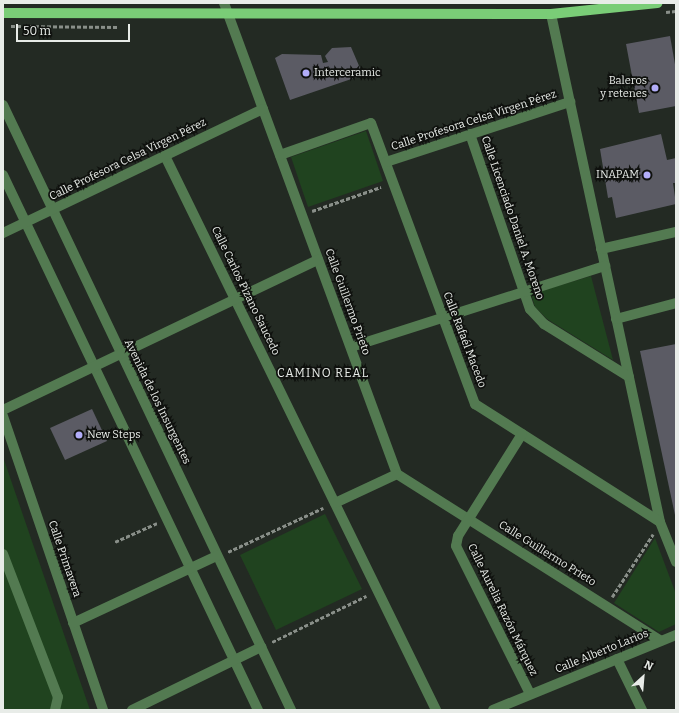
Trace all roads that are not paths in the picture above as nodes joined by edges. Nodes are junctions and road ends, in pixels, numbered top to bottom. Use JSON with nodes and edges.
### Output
{"nodes":[{"id":1,"x":224,"y":3,"type":"edge"},
{"id":2,"x":657,"y":3,"type":"edge"},
{"id":3,"x":3,"y":13,"type":"edge"},
{"id":4,"x":551,"y":14,"type":"junction"},
{"id":5,"x":228,"y":15,"type":"junction"},
{"id":6,"x":570,"y":102,"type":"junction"},
{"id":7,"x":3,"y":105,"type":"edge"},
{"id":8,"x":263,"y":109,"type":"junction"},
{"id":9,"x":470,"y":134,"type":"junction"},
{"id":10,"x":280,"y":155,"type":"junction"},
{"id":11,"x":165,"y":156,"type":"junction"},
{"id":12,"x":386,"y":162,"type":"junction"},
{"id":13,"x":3,"y":175,"type":"edge"},
{"id":14,"x":52,"y":210,"type":"junction"},
{"id":15,"x":25,"y":222,"type":"junction"},
{"id":16,"x":676,"y":232,"type":"edge"},
{"id":17,"x":3,"y":233,"type":"edge"},
{"id":18,"x":602,"y":249,"type":"junction"},
{"id":19,"x":318,"y":260,"type":"junction"},
{"id":20,"x":605,"y":266,"type":"junction"},
{"id":21,"x":523,"y":292,"type":"junction"},
{"id":22,"x":235,"y":300,"type":"junction"},
{"id":23,"x":676,"y":303,"type":"edge"},
{"id":24,"x":442,"y":318,"type":"junction"},
{"id":25,"x":616,"y":319,"type":"junction"},
{"id":26,"x":350,"y":347,"type":"junction"},
{"id":27,"x":121,"y":354,"type":"junction"},
{"id":28,"x":94,"y":367,"type":"junction"},
{"id":29,"x":629,"y":377,"type":"junction"},
{"id":30,"x":3,"y":410,"type":"edge"},
{"id":31,"x":3,"y":416,"type":"edge"},
{"id":32,"x":522,"y":434,"type":"junction"},
{"id":33,"x":397,"y":474,"type":"junction"},
{"id":34,"x":335,"y":502,"type":"junction"},
{"id":35,"x":469,"y":519,"type":"junction"},
{"id":36,"x":660,"y":522,"type":"junction"},
{"id":37,"x":3,"y":554,"type":"edge"},
{"id":38,"x":217,"y":556,"type":"junction"},
{"id":39,"x":676,"y":562,"type":"edge"},
{"id":40,"x":190,"y":569,"type":"junction"},
{"id":41,"x":73,"y":622,"type":"junction"},
{"id":42,"x":676,"y":635,"type":"edge"},
{"id":43,"x":661,"y":641,"type":"junction"},
{"id":44,"x":261,"y":647,"type":"junction"},
{"id":45,"x":616,"y":659,"type":"junction"},
{"id":46,"x":234,"y":660,"type":"junction"},
{"id":47,"x":530,"y":694,"type":"junction"},
{"id":48,"x":55,"y":710,"type":"edge"},
{"id":49,"x":103,"y":710,"type":"edge"},
{"id":50,"x":132,"y":710,"type":"edge"},
{"id":51,"x":258,"y":710,"type":"edge"},
{"id":52,"x":291,"y":710,"type":"edge"},
{"id":53,"x":436,"y":710,"type":"edge"},
{"id":54,"x":493,"y":710,"type":"edge"},
{"id":55,"x":642,"y":710,"type":"edge"}],
"edges":[{"from":1,"to":5,"type":"street","name":"Calle Guillermo Prieto"},
{"from":2,"to":4,"type":"main road"},
{"from":3,"to":5,"type":"main road"},
{"from":4,"to":5,"type":"main road"},
{"from":4,"to":6,"type":"street"},
{"from":5,"to":8,"type":"street","name":"Calle Guillermo Prieto"},
{"from":6,"to":9,"type":"street","name":"Calle Profesora Celsa Virgen Pérez"},
{"from":6,"to":18,"type":"street"},
{"from":7,"to":14,"type":"street","name":"Avenida de los Insurgentes"},
{"from":8,"to":10,"type":"street","name":"Calle Guillermo Prieto"},
{"from":8,"to":11,"type":"street","name":"Calle Profesora Celsa Virgen Pérez"},
{"from":9,"to":12,"type":"street","name":"Calle Profesora Celsa Virgen Pérez"},
{"from":9,"to":21,"type":"street","name":"Calle Licenciado Daniel A. Moreno"},
{"from":10,"to":12,"type":"street","name":"Calle Rafaél Macedo"},
{"from":10,"to":19,"type":"street","name":"Calle Guillermo Prieto"},
{"from":11,"to":14,"type":"street","name":"Calle Profesora Celsa Virgen Pérez"},
{"from":11,"to":22,"type":"street","name":"Calle Carlos Pizano Saucedo"},
{"from":12,"to":24,"type":"street","name":"Calle Rafaél Macedo"},
{"from":13,"to":15,"type":"street"},
{"from":14,"to":15,"type":"street","name":"Calle Profesora Celsa Virgen Pérez"},
{"from":14,"to":27,"type":"street","name":"Avenida de los Insurgentes"},
{"from":15,"to":17,"type":"street","name":"Calle Profesora Celsa Virgen Pérez"},
{"from":15,"to":28,"type":"street"},
{"from":16,"to":18,"type":"street"},
{"from":18,"to":20,"type":"street"},
{"from":19,"to":22,"type":"street"},
{"from":19,"to":26,"type":"street","name":"Calle Guillermo Prieto"},
{"from":20,"to":21,"type":"street"},
{"from":20,"to":25,"type":"street"},
{"from":21,"to":24,"type":"street"},
{"from":21,"to":29,"type":"street","name":"Calle Licenciado Daniel A. Moreno"},
{"from":22,"to":27,"type":"street"},
{"from":22,"to":34,"type":"street","name":"Calle Carlos Pizano Saucedo"},
{"from":23,"to":25,"type":"street"},
{"from":24,"to":26,"type":"street"},
{"from":24,"to":32,"type":"street","name":"Calle Rafaél Macedo"},
{"from":25,"to":29,"type":"street"},
{"from":26,"to":33,"type":"street","name":"Calle Guillermo Prieto"},
{"from":27,"to":28,"type":"street"},
{"from":27,"to":38,"type":"street","name":"Avenida de los Insurgentes"},
{"from":28,"to":30,"type":"street"},
{"from":28,"to":40,"type":"street"},
{"from":29,"to":36,"type":"street"},
{"from":31,"to":41,"type":"street","name":"Calle Primavera"},
{"from":32,"to":35,"type":"street","name":"Calle Aurelia Razón Márquez"},
{"from":32,"to":36,"type":"street","name":"Calle Rafaél Macedo"},
{"from":33,"to":34,"type":"street"},
{"from":33,"to":35,"type":"street","name":"Calle Guillermo Prieto"},
{"from":34,"to":53,"type":"street","name":"Calle Carlos Pizano Saucedo"},
{"from":35,"to":43,"type":"street","name":"Calle Guillermo Prieto"},
{"from":35,"to":47,"type":"street","name":"Calle Aurelia Razón Márquez"},
{"from":36,"to":39,"type":"street"},
{"from":37,"to":48,"type":"street"},
{"from":38,"to":40,"type":"street"},
{"from":38,"to":44,"type":"street","name":"Avenida de los Insurgentes"},
{"from":40,"to":41,"type":"street"},
{"from":40,"to":46,"type":"street"},
{"from":41,"to":49,"type":"street","name":"Calle Primavera"},
{"from":42,"to":43,"type":"street","name":"Calle Alberto Larios"},
{"from":43,"to":45,"type":"street","name":"Calle Alberto Larios"},
{"from":44,"to":46,"type":"street"},
{"from":44,"to":52,"type":"street","name":"Avenida de los Insurgentes"},
{"from":45,"to":47,"type":"street","name":"Calle Alberto Larios"},
{"from":45,"to":55,"type":"street"},
{"from":46,"to":50,"type":"street"},
{"from":46,"to":51,"type":"street"},
{"from":47,"to":54,"type":"street","name":"Calle Alberto Larios"}]}
